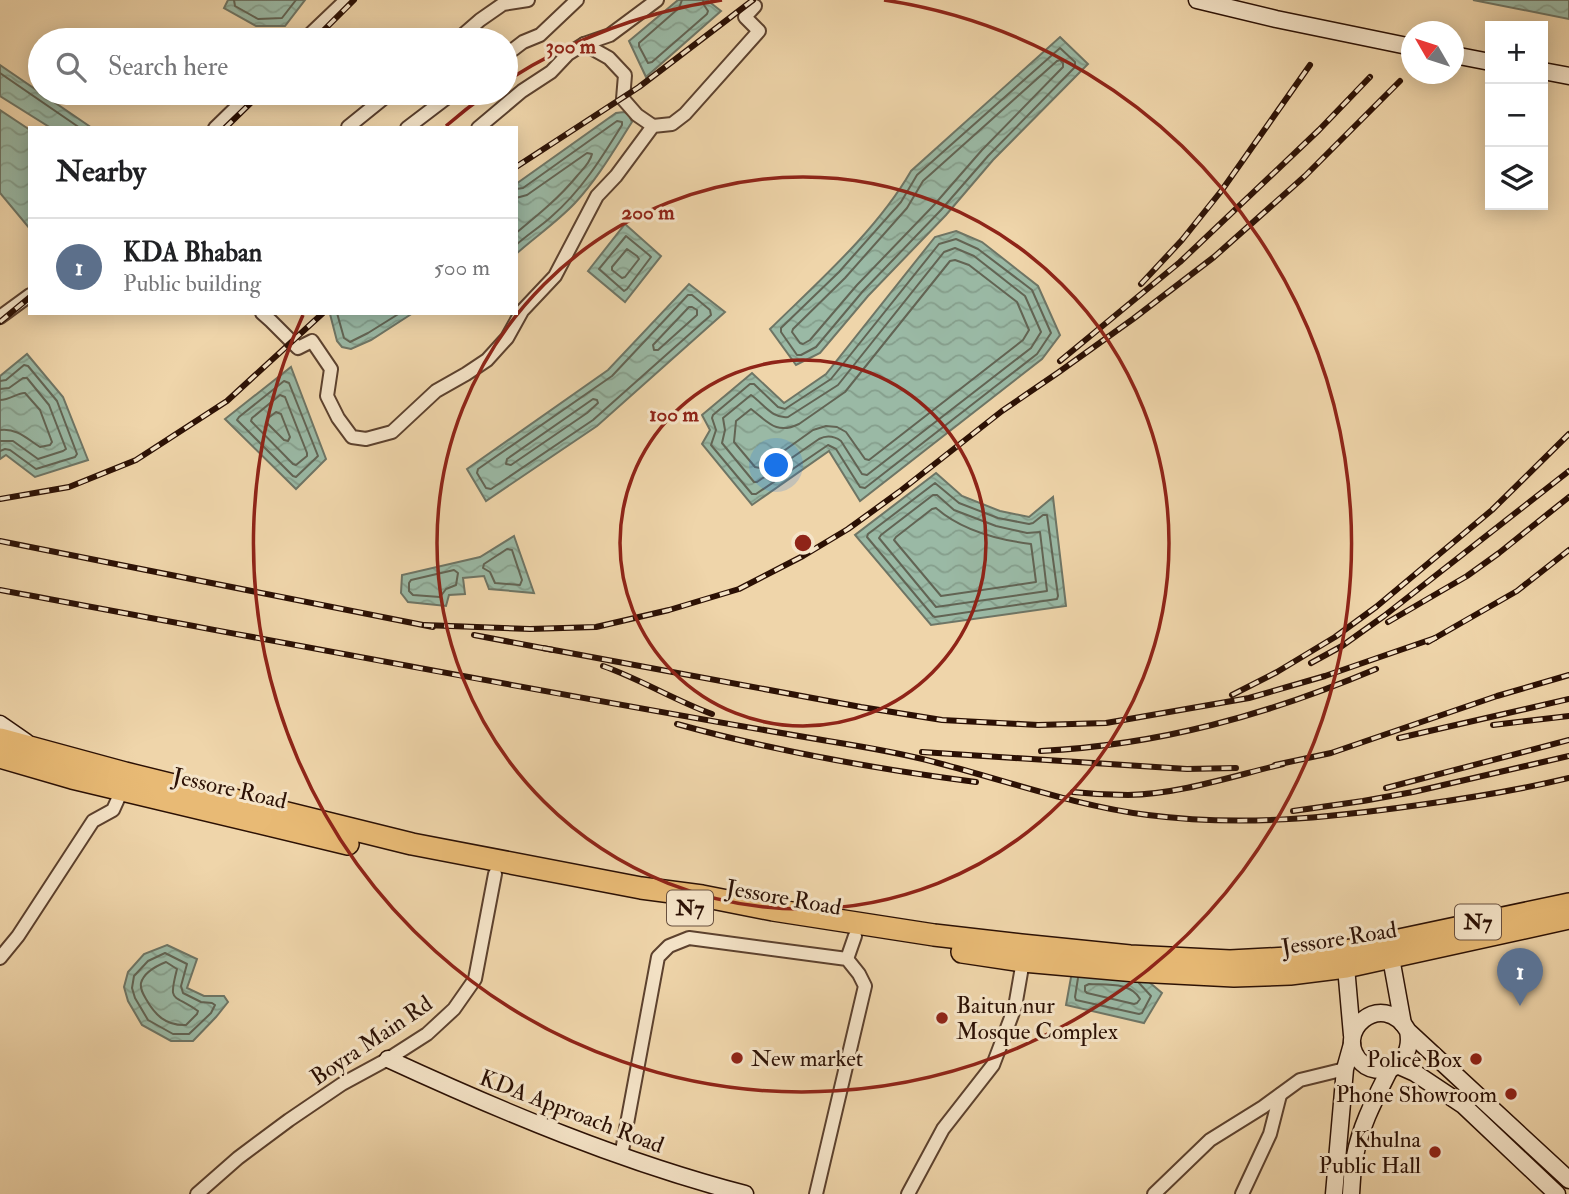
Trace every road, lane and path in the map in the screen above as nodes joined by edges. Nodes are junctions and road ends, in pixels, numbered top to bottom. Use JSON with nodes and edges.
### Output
{"nodes":[{"id":1,"x":346,"y":0,"type":"edge"},
{"id":2,"x":527,"y":0,"type":"edge"},
{"id":3,"x":577,"y":0,"type":"edge"},
{"id":4,"x":657,"y":0,"type":"edge"},
{"id":5,"x":1196,"y":0,"type":"edge"},
{"id":6,"x":755,"y":6,"type":"dead end"},
{"id":7,"x":317,"y":28,"type":"edge"},
{"id":8,"x":471,"y":28,"type":"edge"},
{"id":9,"x":584,"y":44,"type":"junction"},
{"id":10,"x":1401,"y":45,"type":"edge"},
{"id":11,"x":518,"y":46,"type":"edge"},
{"id":12,"x":1464,"y":57,"type":"edge"},
{"id":13,"x":1485,"y":61,"type":"edge"},
{"id":14,"x":1548,"y":72,"type":"edge"},
{"id":15,"x":1569,"y":76,"type":"edge"},
{"id":16,"x":518,"y":94,"type":"edge"},
{"id":17,"x":239,"y":105,"type":"edge"},
{"id":18,"x":375,"y":105,"type":"edge"},
{"id":19,"x":437,"y":105,"type":"edge"},
{"id":20,"x":505,"y":105,"type":"edge"},
{"id":21,"x":217,"y":126,"type":"edge"},
{"id":22,"x":349,"y":126,"type":"edge"},
{"id":23,"x":410,"y":126,"type":"edge"},
{"id":24,"x":480,"y":126,"type":"edge"},
{"id":25,"x":653,"y":126,"type":"junction"},
{"id":26,"x":28,"y":296,"type":"edge"},
{"id":27,"x":264,"y":315,"type":"edge"},
{"id":28,"x":0,"y":317,"type":"edge"},
{"id":29,"x":0,"y":724,"type":"edge"},
{"id":30,"x":0,"y":739,"type":"edge"},
{"id":31,"x":35,"y":749,"type":"junction"},
{"id":32,"x":0,"y":757,"type":"edge"},
{"id":33,"x":72,"y":778,"type":"junction"},
{"id":34,"x":122,"y":790,"type":"junction"},
{"id":35,"x":495,"y":874,"type":"junction"},
{"id":36,"x":1569,"y":904,"type":"edge"},
{"id":37,"x":1569,"y":918,"type":"edge"},
{"id":38,"x":855,"y":936,"type":"junction"},
{"id":39,"x":1389,"y":949,"type":"junction"},
{"id":40,"x":0,"y":958,"type":"edge"},
{"id":41,"x":847,"y":959,"type":"junction"},
{"id":42,"x":1023,"y":961,"type":"junction"},
{"id":43,"x":1346,"y":967,"type":"junction"},
{"id":44,"x":1405,"y":1027,"type":"junction"},
{"id":45,"x":1352,"y":1040,"type":"junction"},
{"id":46,"x":388,"y":1059,"type":"junction"},
{"id":47,"x":1393,"y":1067,"type":"junction"},
{"id":48,"x":1345,"y":1069,"type":"junction"},
{"id":49,"x":1280,"y":1095,"type":"junction"},
{"id":50,"x":621,"y":1156,"type":"junction"},
{"id":51,"x":1569,"y":1180,"type":"edge"},
{"id":52,"x":197,"y":1194,"type":"edge"},
{"id":53,"x":745,"y":1194,"type":"edge"},
{"id":54,"x":816,"y":1194,"type":"edge"},
{"id":55,"x":908,"y":1194,"type":"edge"},
{"id":56,"x":1154,"y":1194,"type":"edge"},
{"id":57,"x":1242,"y":1194,"type":"edge"},
{"id":58,"x":1334,"y":1194,"type":"edge"},
{"id":59,"x":1351,"y":1194,"type":"edge"},
{"id":60,"x":1557,"y":1194,"type":"edge"}],
"edges":[{"from":1,"to":7,"type":"street"},
{"from":2,"to":8,"type":"street"},
{"from":3,"to":11,"type":"street"},
{"from":4,"to":9,"type":"street"},
{"from":5,"to":10,"type":"main road"},
{"from":6,"to":25,"type":"street"},
{"from":9,"to":16,"type":"street"},
{"from":9,"to":25,"type":"street"},
{"from":12,"to":13,"type":"main road"},
{"from":14,"to":15,"type":"main road"},
{"from":17,"to":21,"type":"street"},
{"from":18,"to":22,"type":"street"},
{"from":19,"to":23,"type":"street"},
{"from":20,"to":24,"type":"street"},
{"from":25,"to":27,"type":"street"},
{"from":26,"to":28,"type":"street"},
{"from":29,"to":31,"type":"main road"},
{"from":30,"to":31,"type":"highway","name":"Jessore Road","number":"N7"},
{"from":31,"to":33,"type":"main road"},
{"from":31,"to":39,"type":"highway","name":"Jessore Road","number":"N7"},
{"from":32,"to":33,"type":"highway","name":"Jessore Road","number":"N7"},
{"from":33,"to":34,"type":"highway","name":"Jessore Road","number":"N7"},
{"from":34,"to":35,"type":"highway","name":"Jessore Road","number":"N7"},
{"from":34,"to":40,"type":"street"},
{"from":35,"to":38,"type":"highway","name":"Jessore Road","number":"N7"},
{"from":35,"to":46,"type":"street","name":"Boyra Main Rd"},
{"from":36,"to":39,"type":"highway","number":"N7"},
{"from":37,"to":39,"type":"highway","name":"Jessore Road","number":"N7"},
{"from":38,"to":41,"type":"street"},
{"from":38,"to":42,"type":"highway","name":"Jessore Road","number":"N7"},
{"from":39,"to":43,"type":"highway","name":"Jessore Road","number":"N7"},
{"from":39,"to":44,"type":"main road"},
{"from":41,"to":50,"type":"street"},
{"from":41,"to":54,"type":"street"},
{"from":42,"to":43,"type":"highway","name":"Jessore Road","number":"N7"},
{"from":42,"to":55,"type":"street"},
{"from":43,"to":45,"type":"main road"},
{"from":44,"to":45,"type":"main road"},
{"from":44,"to":47,"type":"main road"},
{"from":44,"to":51,"type":"main road"},
{"from":45,"to":47,"type":"main road"},
{"from":45,"to":48,"type":"main road"},
{"from":46,"to":50,"type":"main road","name":"KDA Approach Road"},
{"from":46,"to":52,"type":"street","name":"Boyra Main Rd"},
{"from":47,"to":59,"type":"main road"},
{"from":47,"to":60,"type":"main road"},
{"from":48,"to":49,"type":"street"},
{"from":48,"to":58,"type":"main road"},
{"from":49,"to":56,"type":"street"},
{"from":49,"to":57,"type":"street"},
{"from":50,"to":53,"type":"main road","name":"KDA Approach Road"}]}
